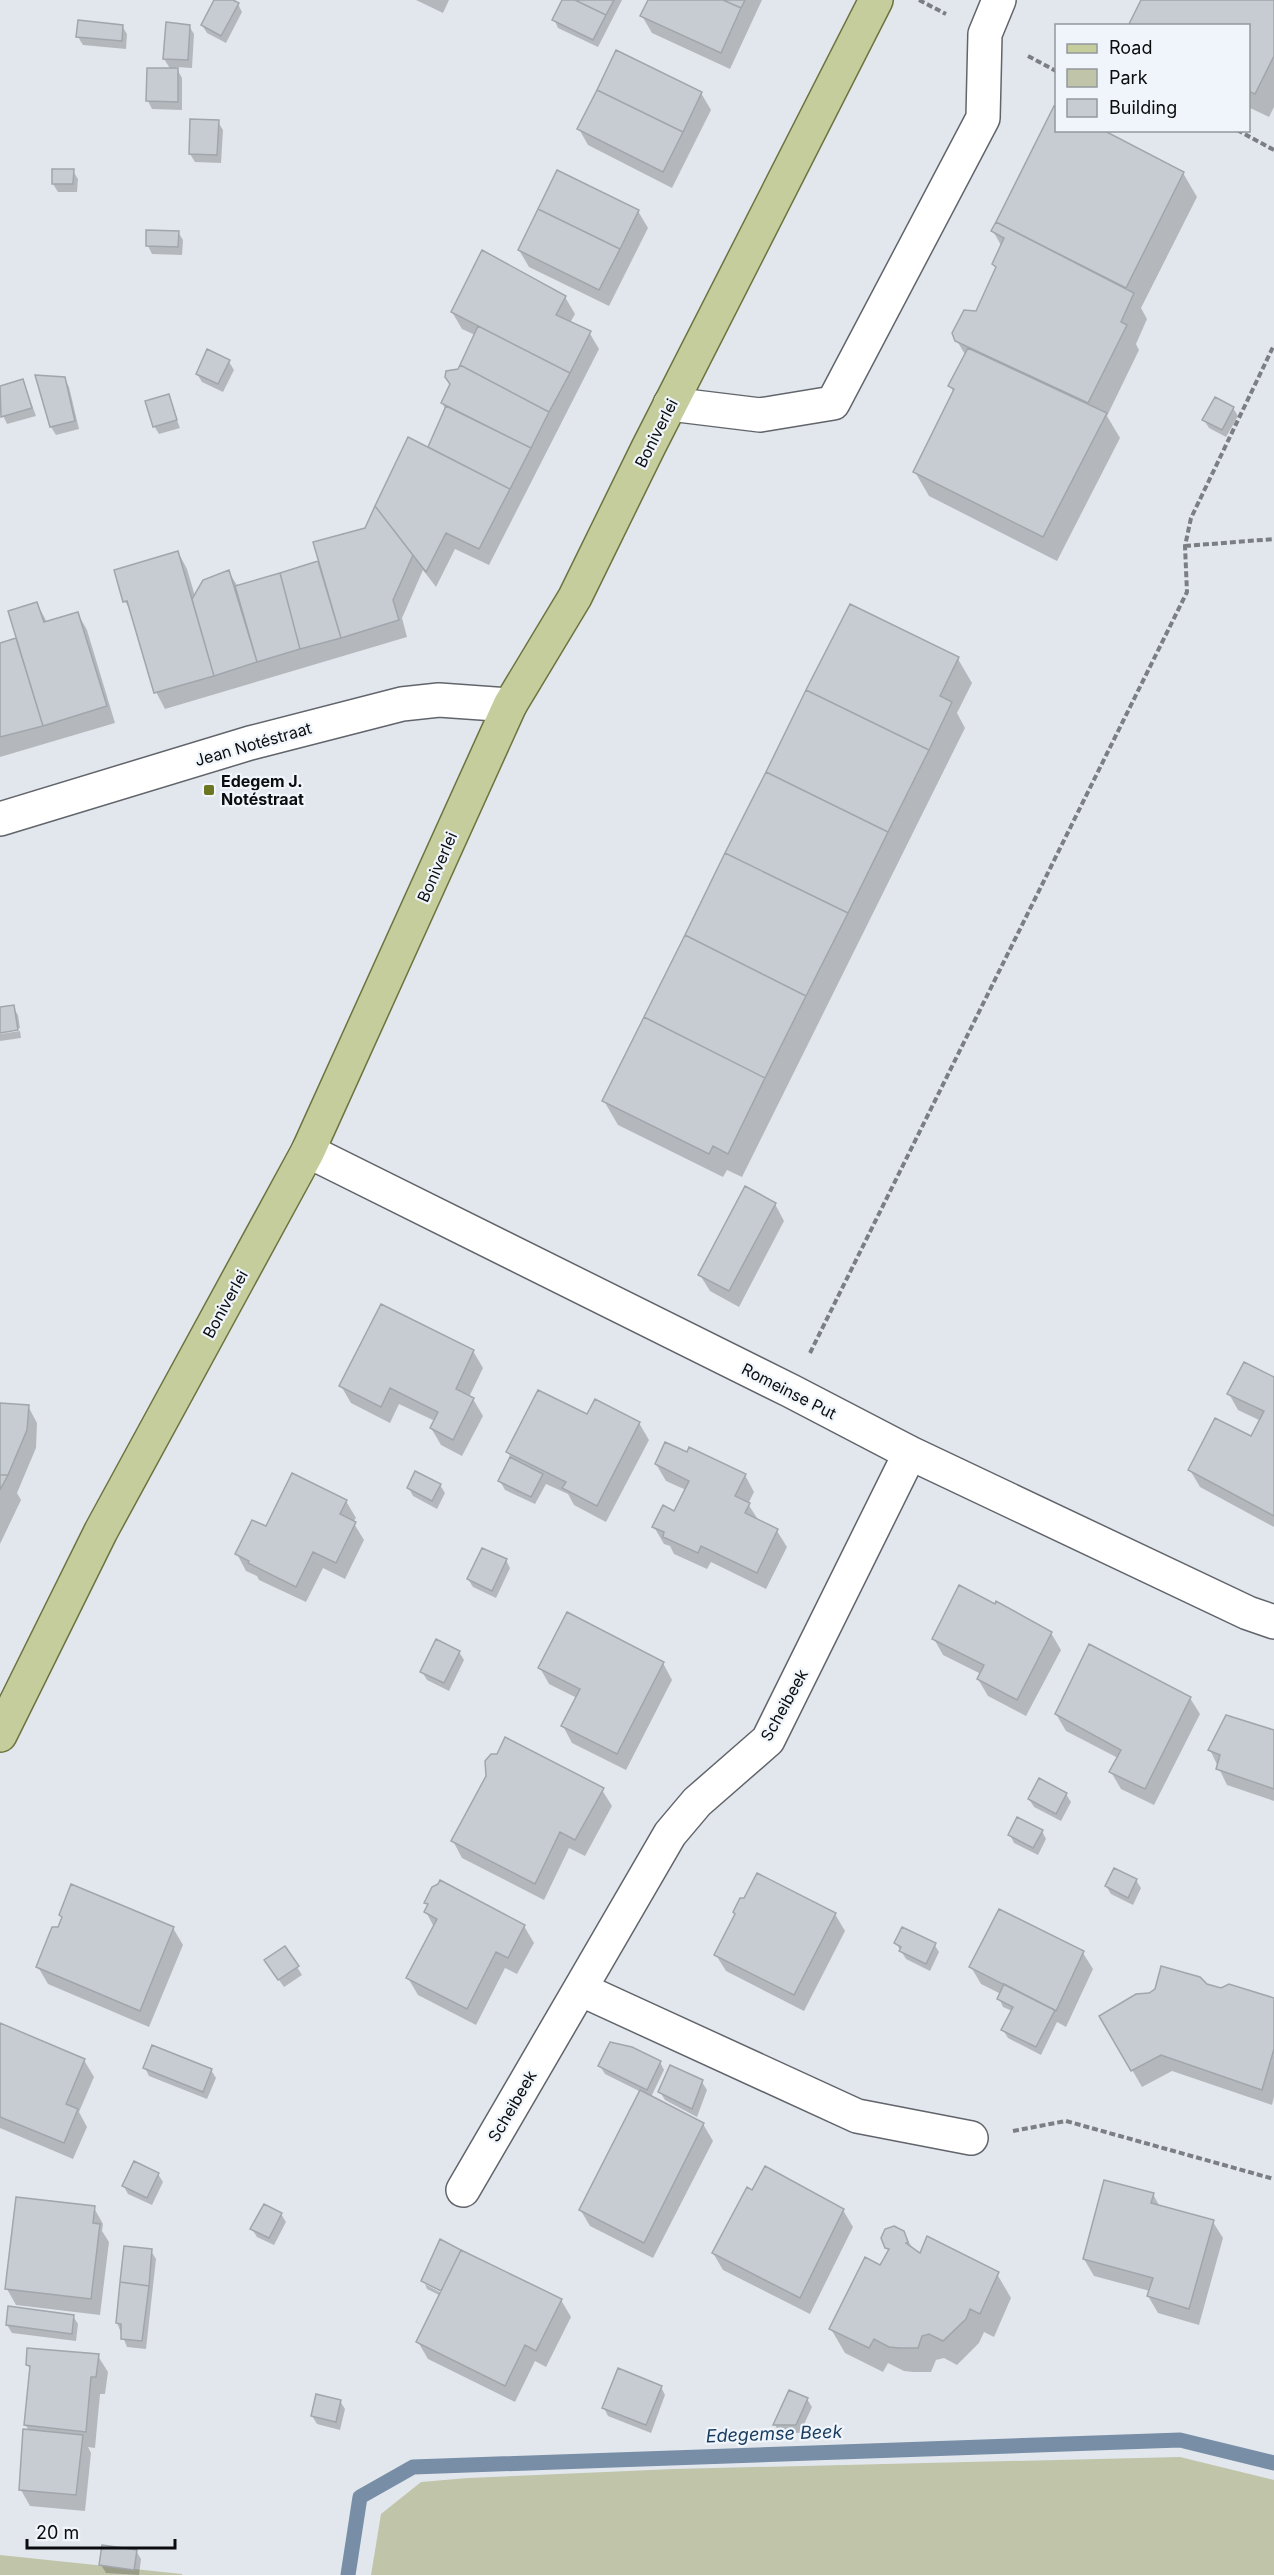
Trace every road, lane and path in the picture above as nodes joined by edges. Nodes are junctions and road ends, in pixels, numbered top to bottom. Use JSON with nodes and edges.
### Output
{"nodes":[{"id":1,"x":876,"y":0,"type":"edge"},
{"id":2,"x":999,"y":0,"type":"edge"},
{"id":3,"x":1241,"y":132,"type":"edge"},
{"id":4,"x":1274,"y":150,"type":"edge"},
{"id":5,"x":1274,"y":345,"type":"edge"},
{"id":6,"x":670,"y":404,"type":"junction"},
{"id":7,"x":1274,"y":539,"type":"edge"},
{"id":8,"x":1185,"y":546,"type":"junction"},
{"id":9,"x":510,"y":705,"type":"junction"},
{"id":10,"x":0,"y":819,"type":"edge"},
{"id":11,"x":309,"y":1151,"type":"junction"},
{"id":12,"x":791,"y":1391,"type":"junction"},
{"id":13,"x":909,"y":1453,"type":"junction"},
{"id":14,"x":1274,"y":1622,"type":"edge"},
{"id":15,"x":0,"y":1734,"type":"edge"},
{"id":16,"x":580,"y":1989,"type":"junction"},
{"id":17,"x":971,"y":2138,"type":"joint"},
{"id":18,"x":1274,"y":2179,"type":"edge"},
{"id":19,"x":463,"y":2190,"type":"dead end"}],
"edges":[{"from":1,"to":6,"type":"main road","name":"Boniverlei"},
{"from":2,"to":6,"type":"street"},
{"from":3,"to":4,"type":"path"},
{"from":5,"to":8,"type":"path"},
{"from":6,"to":9,"type":"main road","name":"Boniverlei"},
{"from":7,"to":8,"type":"path"},
{"from":8,"to":12,"type":"path"},
{"from":9,"to":10,"type":"street","name":"Jean Notéstraat"},
{"from":9,"to":11,"type":"main road","name":"Boniverlei"},
{"from":11,"to":12,"type":"street","name":"Romeinse Put"},
{"from":11,"to":15,"type":"main road","name":"Boniverlei"},
{"from":12,"to":13,"type":"street","name":"Romeinse Put"},
{"from":13,"to":14,"type":"street","name":"Romeinse Put"},
{"from":13,"to":16,"type":"street","name":"Scheibeek"},
{"from":16,"to":17,"type":"street"},
{"from":16,"to":19,"type":"street","name":"Scheibeek"},
{"from":17,"to":18,"type":"path"}]}
